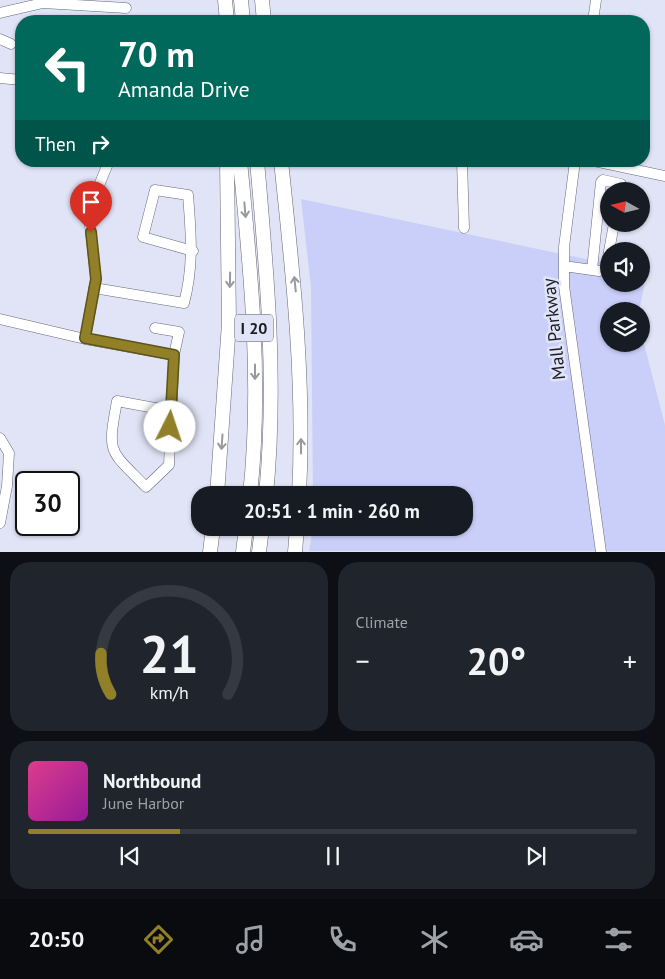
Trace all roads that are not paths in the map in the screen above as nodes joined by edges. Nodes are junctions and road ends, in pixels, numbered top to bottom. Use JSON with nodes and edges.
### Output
{"nodes":[{"id":1,"x":225,"y":0,"type":"edge"},
{"id":2,"x":241,"y":0,"type":"edge"},
{"id":3,"x":262,"y":0,"type":"edge"},
{"id":4,"x":596,"y":0,"type":"edge"},
{"id":5,"x":26,"y":4,"type":"edge"},
{"id":6,"x":126,"y":8,"type":"dead end"},
{"id":7,"x":0,"y":13,"type":"edge"},
{"id":8,"x":226,"y":15,"type":"edge"},
{"id":9,"x":242,"y":15,"type":"edge"},
{"id":10,"x":263,"y":15,"type":"edge"},
{"id":11,"x":594,"y":15,"type":"edge"},
{"id":12,"x":0,"y":39,"type":"edge"},
{"id":13,"x":11,"y":44,"type":"dead end"},
{"id":14,"x":0,"y":78,"type":"edge"},
{"id":15,"x":15,"y":79,"type":"edge"},
{"id":16,"x":107,"y":167,"type":"edge"},
{"id":17,"x":227,"y":167,"type":"edge"},
{"id":18,"x":240,"y":167,"type":"edge"},
{"id":19,"x":258,"y":167,"type":"edge"},
{"id":20,"x":282,"y":167,"type":"edge"},
{"id":21,"x":462,"y":167,"type":"edge"},
{"id":22,"x":574,"y":167,"type":"edge"},
{"id":23,"x":620,"y":167,"type":"edge"},
{"id":24,"x":624,"y":168,"type":"junction"},
{"id":25,"x":665,"y":176,"type":"edge"},
{"id":26,"x":621,"y":182,"type":"edge"},
{"id":27,"x":600,"y":192,"type":"edge"},
{"id":28,"x":464,"y":228,"type":"dead end"},
{"id":29,"x":193,"y":251,"type":"junction"},
{"id":30,"x":564,"y":266,"type":"junction"},
{"id":31,"x":592,"y":270,"type":"junction"},
{"id":32,"x":600,"y":271,"type":"edge"},
{"id":33,"x":94,"y":288,"type":"junction"},
{"id":34,"x":0,"y":318,"type":"edge"},
{"id":35,"x":155,"y":328,"type":"dead end"},
{"id":36,"x":85,"y":338,"type":"junction"},
{"id":37,"x":174,"y":355,"type":"junction"},
{"id":38,"x":171,"y":411,"type":"junction"},
{"id":39,"x":0,"y":438,"type":"edge"},
{"id":40,"x":218,"y":486,"type":"edge"},
{"id":41,"x":251,"y":486,"type":"edge"},
{"id":42,"x":267,"y":486,"type":"edge"},
{"id":43,"x":299,"y":486,"type":"edge"},
{"id":44,"x":0,"y":523,"type":"edge"},
{"id":45,"x":213,"y":536,"type":"edge"},
{"id":46,"x":245,"y":536,"type":"edge"},
{"id":47,"x":261,"y":536,"type":"edge"},
{"id":48,"x":296,"y":536,"type":"edge"},
{"id":49,"x":210,"y":552,"type":"edge"},
{"id":50,"x":243,"y":552,"type":"edge"},
{"id":51,"x":259,"y":552,"type":"edge"},
{"id":52,"x":295,"y":552,"type":"edge"},
{"id":53,"x":601,"y":552,"type":"edge"}],
"edges":[{"from":1,"to":8,"type":"highway"},
{"from":2,"to":9,"type":"highway"},
{"from":3,"to":10,"type":"highway"},
{"from":4,"to":11,"type":"street"},
{"from":5,"to":6,"type":"street"},
{"from":5,"to":7,"type":"street"},
{"from":12,"to":13,"type":"street"},
{"from":14,"to":15,"type":"street"},
{"from":16,"to":33,"type":"street"},
{"from":17,"to":40,"type":"highway","one_way":true},
{"from":18,"to":41,"type":"highway","number":"I 20","one_way":true},
{"from":19,"to":42,"type":"highway","number":"I 20"},
{"from":43,"to":20,"type":"highway","one_way":true},
{"from":21,"to":28,"type":"street"},
{"from":22,"to":30,"type":"street","name":"Mall Parkway"},
{"from":23,"to":24,"type":"street"},
{"from":24,"to":25,"type":"street"},
{"from":24,"to":26,"type":"street"},
{"from":27,"to":31,"type":"street"},
{"from":29,"to":29,"type":"street"},
{"from":29,"to":33,"type":"street"},
{"from":30,"to":31,"type":"street"},
{"from":30,"to":53,"type":"street","name":"Mall Parkway"},
{"from":31,"to":32,"type":"street"},
{"from":33,"to":36,"type":"street"},
{"from":34,"to":36,"type":"street"},
{"from":35,"to":37,"type":"street"},
{"from":36,"to":37,"type":"street"},
{"from":37,"to":38,"type":"street"},
{"from":38,"to":38,"type":"street"},
{"from":39,"to":44,"type":"street"},
{"from":45,"to":49,"type":"highway"},
{"from":46,"to":50,"type":"highway"},
{"from":47,"to":51,"type":"highway"},
{"from":48,"to":52,"type":"highway"}]}
